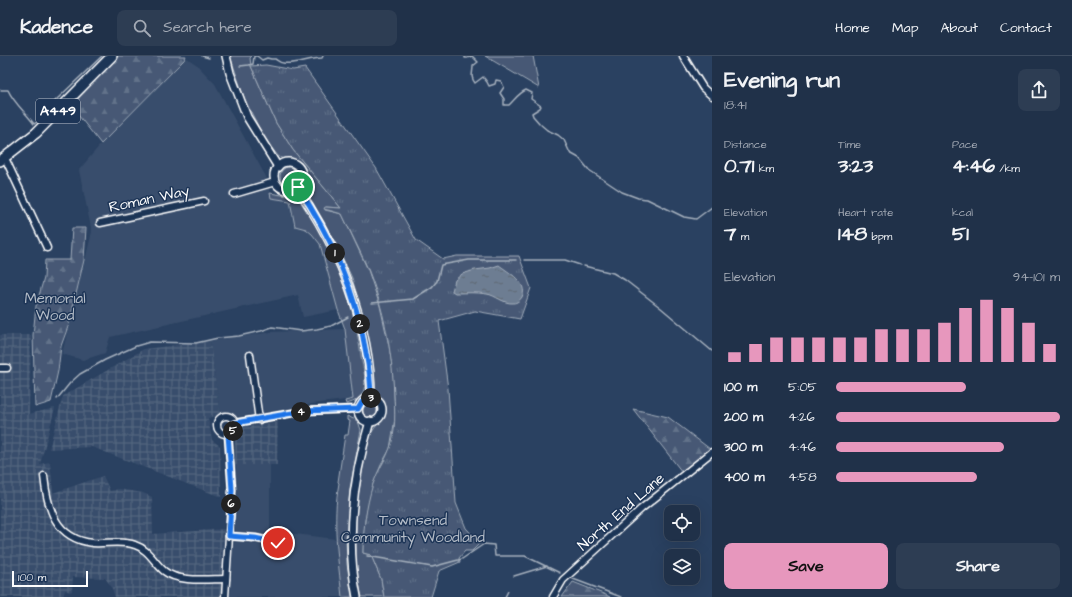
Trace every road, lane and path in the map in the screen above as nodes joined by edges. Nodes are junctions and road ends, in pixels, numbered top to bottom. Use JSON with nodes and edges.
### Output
{"nodes":[{"id":1,"x":112,"y":56,"type":"edge"},
{"id":2,"x":226,"y":56,"type":"edge"},
{"id":3,"x":683,"y":56,"type":"edge"},
{"id":4,"x":712,"y":96,"type":"edge"},
{"id":5,"x":3,"y":159,"type":"edge"},
{"id":6,"x":278,"y":167,"type":"junction"},
{"id":7,"x":275,"y":182,"type":"junction"},
{"id":8,"x":298,"y":187,"type":"junction"},
{"id":9,"x":234,"y":194,"type":"dead end"},
{"id":10,"x":204,"y":201,"type":"dead end"},
{"id":11,"x":100,"y":223,"type":"dead end"},
{"id":12,"x":47,"y":248,"type":"dead end"},
{"id":13,"x":250,"y":355,"type":"dead end"},
{"id":14,"x":0,"y":368,"type":"edge"},
{"id":15,"x":7,"y":368,"type":"dead end"},
{"id":16,"x":371,"y":398,"type":"junction"},
{"id":17,"x":358,"y":409,"type":"junction"},
{"id":18,"x":259,"y":420,"type":"junction"},
{"id":19,"x":370,"y":421,"type":"junction"},
{"id":20,"x":235,"y":423,"type":"junction"},
{"id":21,"x":228,"y":434,"type":"junction"},
{"id":22,"x":712,"y":452,"type":"edge"},
{"id":23,"x":44,"y":476,"type":"dead end"},
{"id":24,"x":229,"y":536,"type":"junction"},
{"id":25,"x":278,"y":543,"type":"dead end"},
{"id":26,"x":226,"y":579,"type":"junction"},
{"id":27,"x":225,"y":597,"type":"edge"},
{"id":28,"x":357,"y":597,"type":"edge"},
{"id":29,"x":553,"y":597,"type":"edge"}],
"edges":[{"from":1,"to":5,"type":"highway","number":"A449"},
{"from":2,"to":6,"type":"main road"},
{"from":3,"to":4,"type":"street"},
{"from":5,"to":12,"type":"street"},
{"from":6,"to":7,"type":"main road"},
{"from":6,"to":8,"type":"main road"},
{"from":7,"to":8,"type":"main road"},
{"from":7,"to":9,"type":"street"},
{"from":8,"to":16,"type":"main road"},
{"from":10,"to":11,"type":"street","name":"Roman Way"},
{"from":13,"to":18,"type":"street"},
{"from":14,"to":15,"type":"street"},
{"from":16,"to":17,"type":"main road"},
{"from":16,"to":19,"type":"main road"},
{"from":17,"to":18,"type":"street"},
{"from":17,"to":19,"type":"main road"},
{"from":18,"to":20,"type":"street"},
{"from":19,"to":28,"type":"main road"},
{"from":20,"to":21,"type":"street"},
{"from":20,"to":21,"type":"street"},
{"from":21,"to":24,"type":"street"},
{"from":22,"to":29,"type":"street","name":"North End Lane"},
{"from":23,"to":26,"type":"street"},
{"from":24,"to":25,"type":"street"},
{"from":24,"to":26,"type":"street"},
{"from":26,"to":27,"type":"street"}]}
